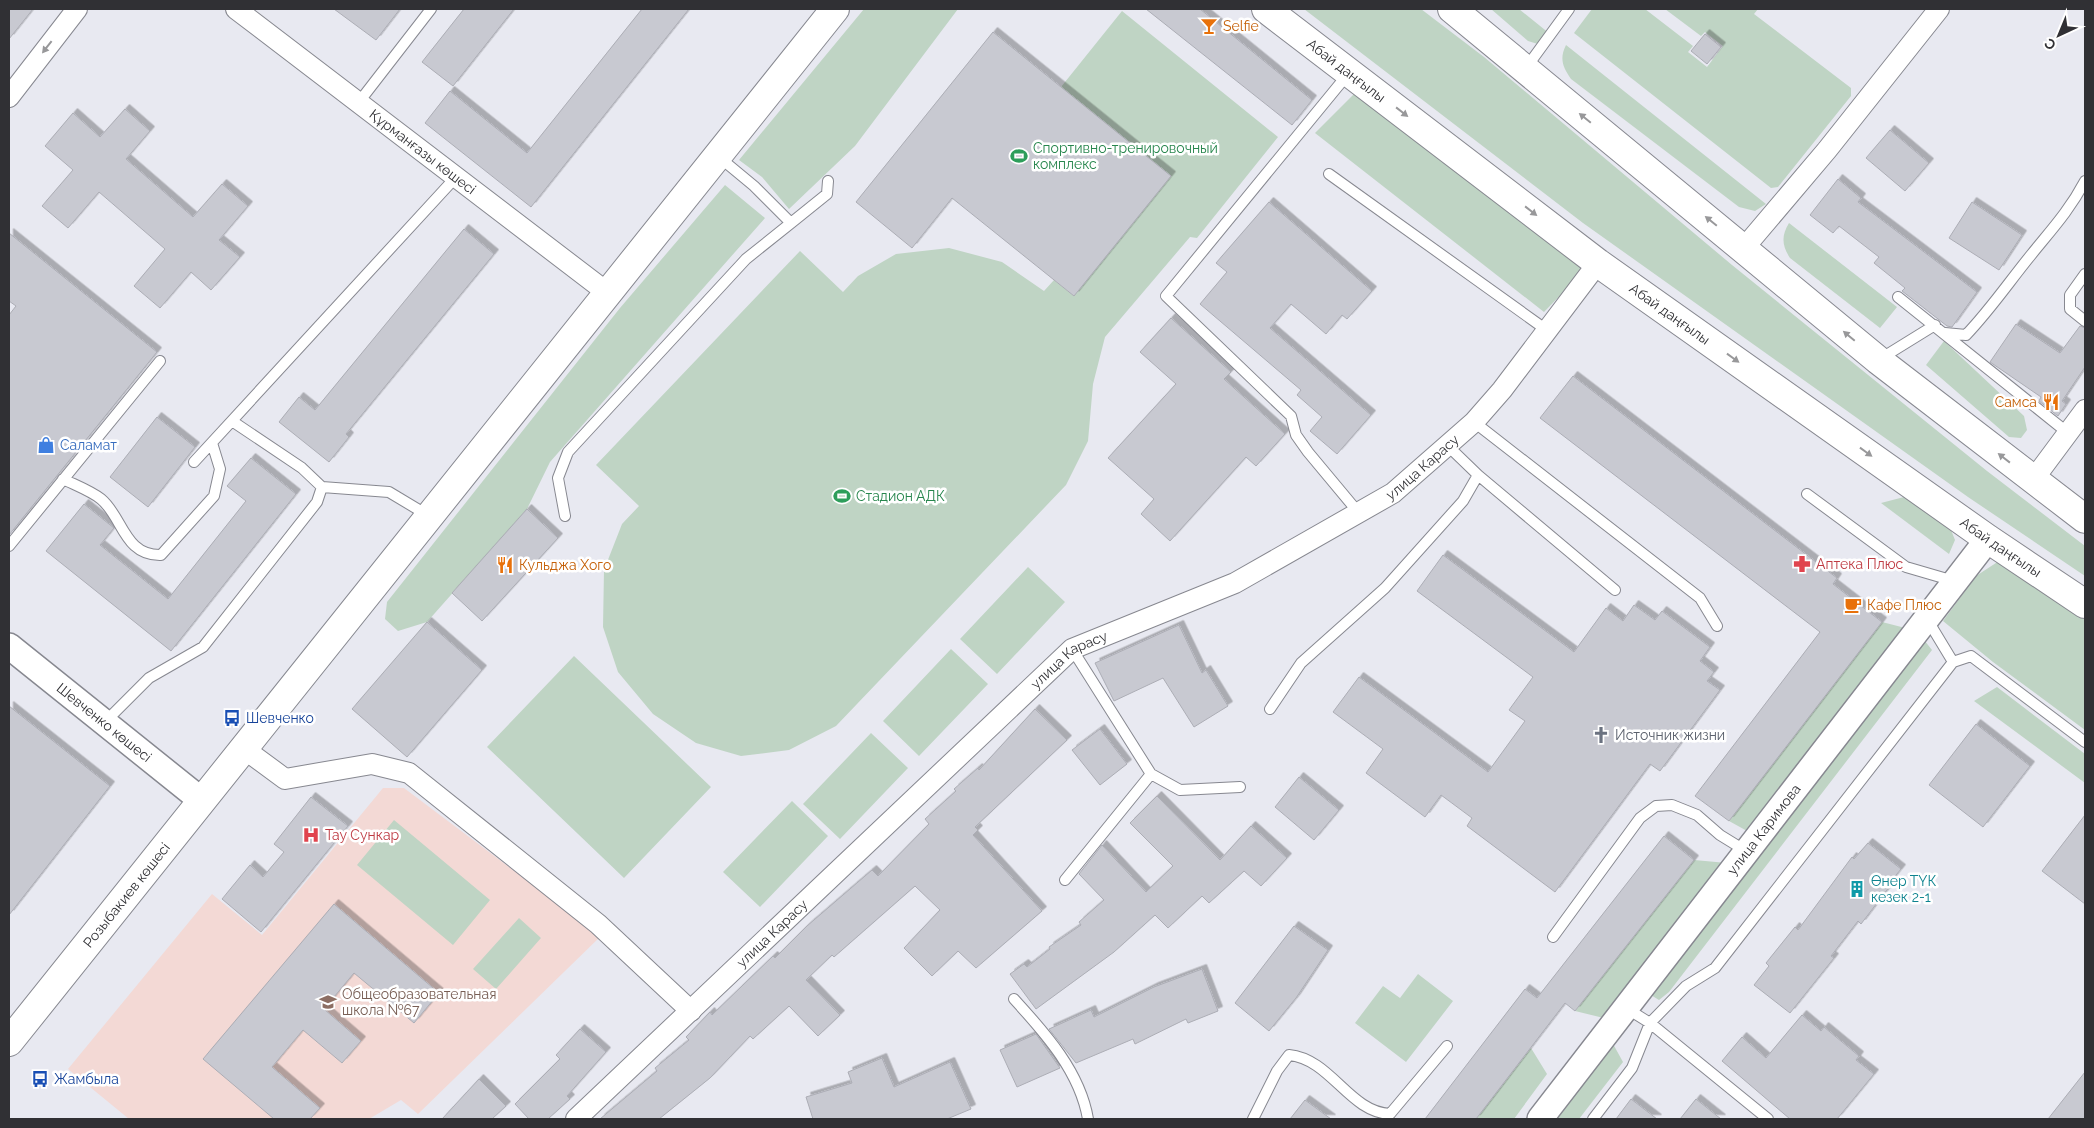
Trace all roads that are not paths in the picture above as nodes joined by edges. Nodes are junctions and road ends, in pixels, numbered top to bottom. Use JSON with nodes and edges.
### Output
{"nodes":[{"id":1,"x":77,"y":9,"type":"edge"},
{"id":2,"x":236,"y":9,"type":"edge"},
{"id":3,"x":431,"y":9,"type":"edge"},
{"id":4,"x":835,"y":9,"type":"edge"},
{"id":5,"x":1266,"y":9,"type":"edge"},
{"id":6,"x":1452,"y":9,"type":"edge"},
{"id":7,"x":1569,"y":9,"type":"edge"},
{"id":8,"x":1938,"y":9,"type":"edge"},
{"id":9,"x":1526,"y":69,"type":"junction"},
{"id":10,"x":1350,"y":72,"type":"junction"},
{"id":11,"x":9,"y":97,"type":"edge"},
{"id":12,"x":359,"y":102,"type":"junction"},
{"id":13,"x":718,"y":156,"type":"junction"},
{"id":14,"x":1329,"y":174,"type":"dead end"},
{"id":15,"x":456,"y":177,"type":"junction"},
{"id":16,"x":828,"y":181,"type":"dead end"},
{"id":17,"x":2085,"y":181,"type":"edge"},
{"id":18,"x":792,"y":223,"type":"junction"},
{"id":19,"x":1744,"y":248,"type":"junction"},
{"id":20,"x":1598,"y":263,"type":"junction"},
{"id":21,"x":2085,"y":274,"type":"edge"},
{"id":22,"x":609,"y":294,"type":"junction"},
{"id":23,"x":1898,"y":297,"type":"dead end"},
{"id":24,"x":2085,"y":321,"type":"edge"},
{"id":25,"x":1935,"y":325,"type":"junction"},
{"id":26,"x":1548,"y":331,"type":"junction"},
{"id":27,"x":1945,"y":333,"type":"junction"},
{"id":28,"x":1878,"y":360,"type":"junction"},
{"id":29,"x":160,"y":361,"type":"dead end"},
{"id":30,"x":2084,"y":415,"type":"edge"},
{"id":31,"x":232,"y":421,"type":"junction"},
{"id":32,"x":1474,"y":422,"type":"junction"},
{"id":33,"x":2068,"y":433,"type":"junction"},
{"id":34,"x":212,"y":443,"type":"junction"},
{"id":35,"x":1447,"y":445,"type":"junction"},
{"id":36,"x":194,"y":462,"type":"dead end"},
{"id":37,"x":1478,"y":475,"type":"junction"},
{"id":38,"x":63,"y":479,"type":"junction"},
{"id":39,"x":2034,"y":480,"type":"junction"},
{"id":40,"x":322,"y":487,"type":"junction"},
{"id":41,"x":1808,"y":494,"type":"dead end"},
{"id":42,"x":1358,"y":512,"type":"junction"},
{"id":43,"x":565,"y":516,"type":"dead end"},
{"id":44,"x":430,"y":517,"type":"junction"},
{"id":45,"x":2085,"y":518,"type":"edge"},
{"id":46,"x":1988,"y":539,"type":"junction"},
{"id":47,"x":9,"y":546,"type":"edge"},
{"id":48,"x":1955,"y":581,"type":"junction"},
{"id":49,"x":1615,"y":590,"type":"dead end"},
{"id":50,"x":2085,"y":604,"type":"edge"},
{"id":51,"x":1927,"y":618,"type":"junction"},
{"id":52,"x":1717,"y":626,"type":"dead end"},
{"id":53,"x":9,"y":646,"type":"edge"},
{"id":54,"x":1072,"y":649,"type":"junction"},
{"id":55,"x":1952,"y":662,"type":"junction"},
{"id":56,"x":1270,"y":710,"type":"dead end"},
{"id":57,"x":105,"y":723,"type":"junction"},
{"id":58,"x":2085,"y":742,"type":"edge"},
{"id":59,"x":243,"y":748,"type":"junction"},
{"id":60,"x":1152,"y":774,"type":"junction"},
{"id":61,"x":1240,"y":787,"type":"dead end"},
{"id":62,"x":201,"y":800,"type":"junction"},
{"id":63,"x":1747,"y":852,"type":"junction"},
{"id":64,"x":1065,"y":880,"type":"dead end"},
{"id":65,"x":1553,"y":937,"type":"dead end"},
{"id":66,"x":1014,"y":999,"type":"dead end"},
{"id":67,"x":1626,"y":1008,"type":"junction"},
{"id":68,"x":690,"y":1011,"type":"junction"},
{"id":69,"x":1650,"y":1023,"type":"junction"},
{"id":70,"x":9,"y":1042,"type":"edge"},
{"id":71,"x":1447,"y":1046,"type":"dead end"},
{"id":72,"x":576,"y":1119,"type":"edge"},
{"id":73,"x":1088,"y":1119,"type":"edge"},
{"id":74,"x":1253,"y":1119,"type":"edge"},
{"id":75,"x":1540,"y":1119,"type":"edge"},
{"id":76,"x":1593,"y":1119,"type":"edge"},
{"id":77,"x":1768,"y":1119,"type":"edge"}],
"edges":[{"from":1,"to":11,"type":"street","one_way":true},
{"from":2,"to":12,"type":"street","name":"Құрманғазы көшесі"},
{"from":3,"to":12,"type":"lane"},
{"from":4,"to":13,"type":"main road","name":"Розыбакиев көшесі"},
{"from":5,"to":10,"type":"main road","name":"Абай даңғылы"},
{"from":6,"to":9,"type":"main road"},
{"from":7,"to":9,"type":"lane"},
{"from":8,"to":19,"type":"street"},
{"from":19,"to":9,"type":"main road","one_way":true},
{"from":10,"to":20,"type":"main road","name":"Абай даңғылы","one_way":true},
{"from":10,"to":42,"type":"lane"},
{"from":12,"to":15,"type":"street","name":"Құрманғазы көшесі"},
{"from":13,"to":18,"type":"lane"},
{"from":13,"to":22,"type":"main road","name":"Розыбакиев көшесі"},
{"from":14,"to":26,"type":"lane"},
{"from":15,"to":22,"type":"street","name":"Құрманғазы көшесі"},
{"from":15,"to":31,"type":"lane"},
{"from":16,"to":18,"type":"lane"},
{"from":17,"to":27,"type":"lane"},
{"from":18,"to":43,"type":"lane"},
{"from":28,"to":19,"type":"main road","one_way":true},
{"from":20,"to":26,"type":"street","name":"улица Карасу"},
{"from":20,"to":46,"type":"main road","name":"Абай даңғылы","one_way":true},
{"from":21,"to":24,"type":"lane"},
{"from":22,"to":44,"type":"main road","name":"Розыбакиев көшесі"},
{"from":23,"to":25,"type":"lane"},
{"from":25,"to":27,"type":"lane"},
{"from":25,"to":28,"type":"lane"},
{"from":26,"to":32,"type":"street","name":"улица Карасу"},
{"from":27,"to":33,"type":"lane"},
{"from":39,"to":28,"type":"main road","one_way":true},
{"from":29,"to":38,"type":"lane"},
{"from":30,"to":33,"type":"street"},
{"from":31,"to":34,"type":"lane"},
{"from":31,"to":40,"type":"lane"},
{"from":32,"to":35,"type":"street","name":"улица Карасу"},
{"from":32,"to":52,"type":"lane"},
{"from":33,"to":39,"type":"street"},
{"from":34,"to":36,"type":"lane"},
{"from":34,"to":38,"type":"lane"},
{"from":35,"to":37,"type":"lane"},
{"from":35,"to":42,"type":"street","name":"улица Карасу"},
{"from":37,"to":49,"type":"lane"},
{"from":37,"to":56,"type":"lane"},
{"from":38,"to":47,"type":"lane"},
{"from":39,"to":45,"type":"main road"},
{"from":40,"to":44,"type":"lane"},
{"from":40,"to":57,"type":"lane"},
{"from":41,"to":48,"type":"lane"},
{"from":42,"to":54,"type":"street","name":"улица Карасу"},
{"from":44,"to":59,"type":"main road","name":"Розыбакиев көшесі"},
{"from":46,"to":48,"type":"street","name":"улица Каримова"},
{"from":46,"to":50,"type":"main road","name":"Абай даңғылы"},
{"from":48,"to":51,"type":"street","name":"улица Каримова"},
{"from":51,"to":55,"type":"lane"},
{"from":51,"to":63,"type":"street","name":"улица Каримова"},
{"from":53,"to":57,"type":"street","name":"Шевченко көшесі"},
{"from":54,"to":60,"type":"lane"},
{"from":54,"to":68,"type":"street","name":"улица Карасу"},
{"from":55,"to":58,"type":"lane"},
{"from":55,"to":69,"type":"lane"},
{"from":57,"to":62,"type":"street","name":"Шевченко көшесі"},
{"from":59,"to":62,"type":"main road","name":"Розыбакиев көшесі"},
{"from":59,"to":68,"type":"street"},
{"from":60,"to":61,"type":"lane"},
{"from":60,"to":64,"type":"lane"},
{"from":62,"to":70,"type":"main road","name":"Розыбакиев көшесі"},
{"from":63,"to":65,"type":"lane"},
{"from":63,"to":67,"type":"street","name":"улица Каримова"},
{"from":66,"to":73,"type":"lane"},
{"from":67,"to":69,"type":"lane"},
{"from":67,"to":75,"type":"street","name":"улица Каримова"},
{"from":68,"to":72,"type":"street","name":"улица Карасу"},
{"from":69,"to":76,"type":"lane"},
{"from":69,"to":77,"type":"lane"},
{"from":71,"to":74,"type":"lane"}]}
